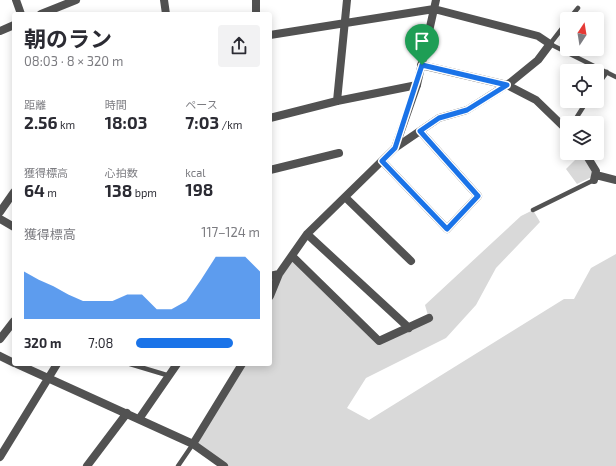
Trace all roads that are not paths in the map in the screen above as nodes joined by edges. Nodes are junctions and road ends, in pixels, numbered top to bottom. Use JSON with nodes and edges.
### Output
{"nodes":[{"id":1,"x":16,"y":0,"type":"edge"},
{"id":2,"x":76,"y":0,"type":"edge"},
{"id":3,"x":164,"y":0,"type":"edge"},
{"id":4,"x":256,"y":0,"type":"edge"},
{"id":5,"x":347,"y":0,"type":"edge"},
{"id":6,"x":436,"y":0,"type":"edge"},
{"id":7,"x":578,"y":8,"type":"dead end"},
{"id":8,"x":434,"y":9,"type":"junction"},
{"id":9,"x":20,"y":12,"type":"edge"},
{"id":10,"x":46,"y":12,"type":"edge"},
{"id":11,"x":166,"y":12,"type":"edge"},
{"id":12,"x":256,"y":12,"type":"edge"},
{"id":13,"x":575,"y":12,"type":"edge"},
{"id":14,"x":345,"y":23,"type":"junction"},
{"id":15,"x":12,"y":26,"type":"edge"},
{"id":16,"x":0,"y":31,"type":"edge"},
{"id":17,"x":560,"y":31,"type":"edge"},
{"id":18,"x":272,"y":35,"type":"edge"},
{"id":19,"x":550,"y":44,"type":"junction"},
{"id":20,"x":422,"y":65,"type":"junction"},
{"id":21,"x":607,"y":72,"type":"junction"},
{"id":22,"x":604,"y":76,"type":"edge"},
{"id":23,"x":616,"y":77,"type":"edge"},
{"id":24,"x":416,"y":85,"type":"junction"},
{"id":25,"x":507,"y":85,"type":"junction"},
{"id":26,"x":338,"y":101,"type":"junction"},
{"id":27,"x":272,"y":118,"type":"edge"},
{"id":28,"x":560,"y":123,"type":"edge"},
{"id":29,"x":420,"y":131,"type":"junction"},
{"id":30,"x":395,"y":148,"type":"junction"},
{"id":31,"x":339,"y":153,"type":"dead end"},
{"id":32,"x":589,"y":160,"type":"edge"},
{"id":33,"x":382,"y":161,"type":"junction"},
{"id":34,"x":272,"y":170,"type":"edge"},
{"id":35,"x":595,"y":178,"type":"junction"},
{"id":36,"x":616,"y":180,"type":"edge"},
{"id":37,"x":12,"y":195,"type":"edge"},
{"id":38,"x":345,"y":197,"type":"junction"},
{"id":39,"x":532,"y":210,"type":"dead end"},
{"id":40,"x":0,"y":212,"type":"edge"},
{"id":41,"x":0,"y":219,"type":"edge"},
{"id":42,"x":12,"y":226,"type":"edge"},
{"id":43,"x":307,"y":234,"type":"junction"},
{"id":44,"x":292,"y":256,"type":"junction"},
{"id":45,"x":411,"y":261,"type":"dead end"},
{"id":46,"x":279,"y":274,"type":"junction"},
{"id":47,"x":272,"y":276,"type":"edge"},
{"id":48,"x":272,"y":291,"type":"edge"},
{"id":49,"x":429,"y":318,"type":"dead end"},
{"id":50,"x":12,"y":324,"type":"edge"},
{"id":51,"x":409,"y":328,"type":"junction"},
{"id":52,"x":0,"y":339,"type":"edge"},
{"id":53,"x":0,"y":356,"type":"edge"},
{"id":54,"x":12,"y":361,"type":"edge"},
{"id":55,"x":22,"y":366,"type":"edge"},
{"id":56,"x":56,"y":366,"type":"edge"},
{"id":57,"x":137,"y":366,"type":"edge"},
{"id":58,"x":176,"y":366,"type":"edge"},
{"id":59,"x":241,"y":366,"type":"edge"},
{"id":60,"x":170,"y":376,"type":"junction"},
{"id":61,"x":49,"y":378,"type":"junction"},
{"id":62,"x":126,"y":413,"type":"junction"},
{"id":63,"x":139,"y":419,"type":"junction"},
{"id":64,"x":193,"y":444,"type":"junction"},
{"id":65,"x":0,"y":457,"type":"edge"},
{"id":66,"x":87,"y":466,"type":"edge"},
{"id":67,"x":178,"y":466,"type":"edge"},
{"id":68,"x":224,"y":466,"type":"edge"}],
"edges":[{"from":1,"to":9,"type":"street"},
{"from":2,"to":10,"type":"street"},
{"from":3,"to":11,"type":"street"},
{"from":4,"to":12,"type":"street"},
{"from":5,"to":14,"type":"street"},
{"from":6,"to":8,"type":"street"},
{"from":7,"to":13,"type":"lane"},
{"from":8,"to":14,"type":"street"},
{"from":8,"to":19,"type":"street"},
{"from":8,"to":20,"type":"street"},
{"from":14,"to":18,"type":"street"},
{"from":14,"to":26,"type":"street"},
{"from":15,"to":16,"type":"street"},
{"from":17,"to":19,"type":"lane"},
{"from":19,"to":21,"type":"lane"},
{"from":19,"to":25,"type":"street"},
{"from":20,"to":24,"type":"street"},
{"from":20,"to":25,"type":"street"},
{"from":21,"to":22,"type":"lane"},
{"from":21,"to":23,"type":"lane"},
{"from":24,"to":26,"type":"street"},
{"from":24,"to":30,"type":"street"},
{"from":25,"to":28,"type":"street"},
{"from":25,"to":29,"type":"street"},
{"from":26,"to":27,"type":"street"},
{"from":29,"to":30,"type":"street"},
{"from":29,"to":33,"type":"street"},
{"from":30,"to":33,"type":"street"},
{"from":31,"to":34,"type":"street"},
{"from":32,"to":35,"type":"street"},
{"from":33,"to":38,"type":"street"},
{"from":35,"to":36,"type":"street"},
{"from":35,"to":39,"type":"lane"},
{"from":37,"to":40,"type":"street"},
{"from":38,"to":43,"type":"street"},
{"from":38,"to":45,"type":"street"},
{"from":41,"to":42,"type":"street"},
{"from":43,"to":44,"type":"street"},
{"from":43,"to":51,"type":"street"},
{"from":44,"to":46,"type":"street"},
{"from":44,"to":51,"type":"street"},
{"from":46,"to":47,"type":"street"},
{"from":46,"to":48,"type":"street"},
{"from":49,"to":51,"type":"street"},
{"from":50,"to":52,"type":"street"},
{"from":53,"to":54,"type":"street"},
{"from":55,"to":61,"type":"street"},
{"from":56,"to":61,"type":"street"},
{"from":57,"to":60,"type":"lane"},
{"from":58,"to":60,"type":"street"},
{"from":59,"to":64,"type":"street"},
{"from":60,"to":63,"type":"street"},
{"from":61,"to":62,"type":"street"},
{"from":61,"to":65,"type":"street"},
{"from":62,"to":63,"type":"street"},
{"from":62,"to":66,"type":"street"},
{"from":63,"to":64,"type":"street"},
{"from":64,"to":67,"type":"lane"},
{"from":64,"to":68,"type":"street"}]}
